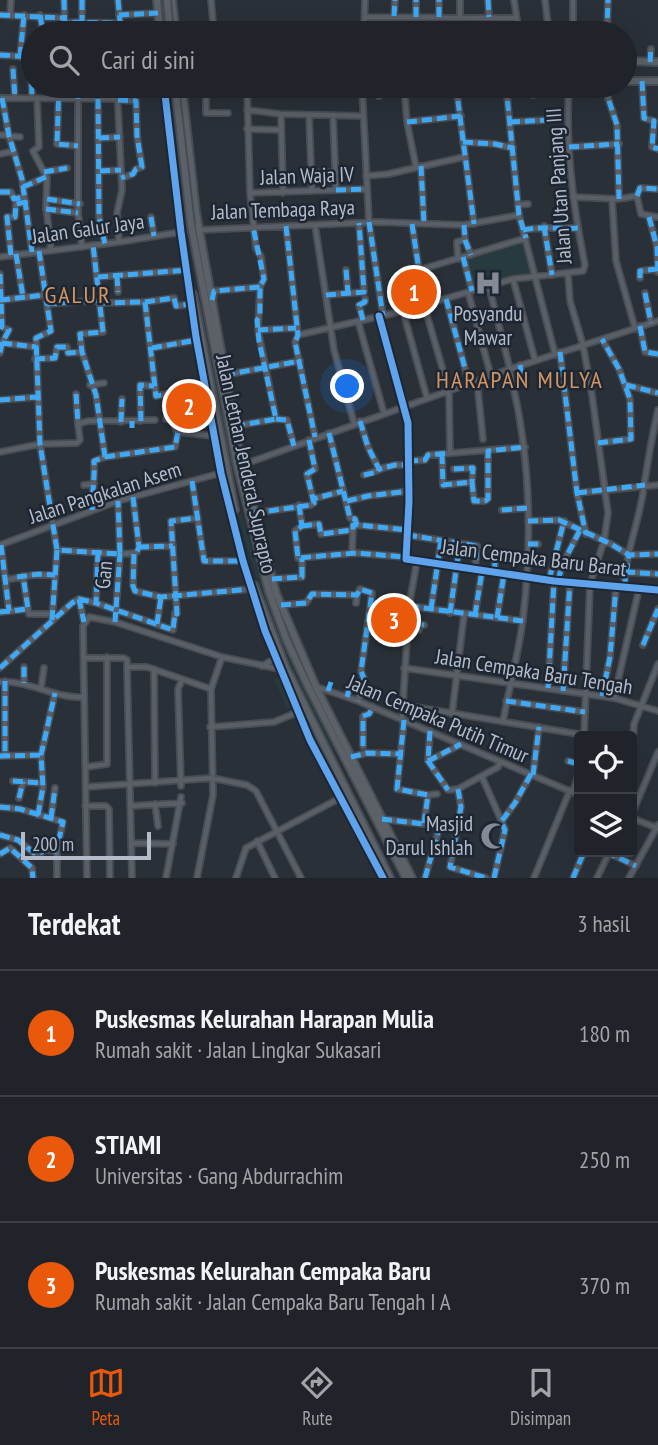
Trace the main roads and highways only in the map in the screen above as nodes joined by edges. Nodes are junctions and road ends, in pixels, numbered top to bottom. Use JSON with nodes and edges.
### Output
{"nodes":[{"id":1,"x":157,"y":0,"type":"edge"},
{"id":2,"x":169,"y":0,"type":"edge"},
{"id":3,"x":173,"y":10,"type":"junction"},
{"id":4,"x":158,"y":11,"type":"junction"},
{"id":5,"x":159,"y":21,"type":"edge"},
{"id":6,"x":172,"y":21,"type":"edge"},
{"id":7,"x":173,"y":21,"type":"edge"},
{"id":8,"x":637,"y":81,"type":"edge"},
{"id":9,"x":658,"y":81,"type":"edge"},
{"id":10,"x":166,"y":98,"type":"edge"},
{"id":11,"x":176,"y":98,"type":"edge"},
{"id":12,"x":183,"y":98,"type":"edge"},
{"id":13,"x":185,"y":118,"type":"junction"},
{"id":14,"x":169,"y":124,"type":"junction"},
{"id":15,"x":189,"y":282,"type":"junction"},
{"id":16,"x":247,"y":499,"type":"junction"},
{"id":17,"x":234,"y":515,"type":"junction"},
{"id":18,"x":267,"y":628,"type":"junction"},
{"id":19,"x":298,"y":646,"type":"junction"},
{"id":20,"x":295,"y":656,"type":"junction"},
{"id":21,"x":363,"y":786,"type":"junction"},
{"id":22,"x":383,"y":878,"type":"edge"},
{"id":23,"x":390,"y":878,"type":"edge"},
{"id":24,"x":406,"y":878,"type":"edge"},
{"id":25,"x":412,"y":878,"type":"edge"}],
"edges":[{"from":1,"to":4,"type":"main road"},
{"from":2,"to":3,"type":"main road"},
{"from":2,"to":6,"type":"main road","bridge":true},
{"from":3,"to":4,"type":"main road"},
{"from":3,"to":7,"type":"main road"},
{"from":4,"to":5,"type":"main road"},
{"from":8,"to":9,"type":"main road"},
{"from":10,"to":14,"type":"main road","name":"Jalan Letnan Jenderal Suprapto"},
{"from":11,"to":16,"type":"main road","name":"Jalan Letnan Jenderal Suprapto","bridge":true},
{"from":12,"to":13,"type":"main road","name":"Jalan Letnan Jenderal Suprapto"},
{"from":13,"to":14,"type":"main road"},
{"from":13,"to":16,"type":"main road","name":"Jalan Letnan Jenderal Suprapto"},
{"from":14,"to":15,"type":"main road","name":"Jalan Letnan Jenderal Suprapto"},
{"from":15,"to":17,"type":"main road","name":"Jalan Letnan Jenderal Suprapto"},
{"from":15,"to":17,"type":"main road","name":"Jalan Letnan Jenderal Suprapto"},
{"from":16,"to":19,"type":"main road","name":"Jalan Letnan Jenderal Suprapto"},
{"from":16,"to":20,"type":"main road","name":"Jalan Letnan Jenderal Suprapto"},
{"from":17,"to":18,"type":"main road","name":"Jalan Letnan Jenderal Suprapto"},
{"from":17,"to":18,"type":"main road","name":"Jalan Letnan Jenderal Suprapto"},
{"from":18,"to":22,"type":"main road","name":"Jalan Letnan Jenderal Suprapto"},
{"from":18,"to":23,"type":"main road","name":"Jalan Letnan Jenderal Suprapto"},
{"from":19,"to":20,"type":"main road"},
{"from":19,"to":21,"type":"main road","name":"Jalan Letnan Jenderal Suprapto"},
{"from":20,"to":21,"type":"main road","name":"Jalan Letnan Jenderal Suprapto"},
{"from":21,"to":24,"type":"main road","name":"Jalan Letnan Jenderal Suprapto"},
{"from":21,"to":25,"type":"main road","name":"Jalan Letnan Jenderal Suprapto"}]}
